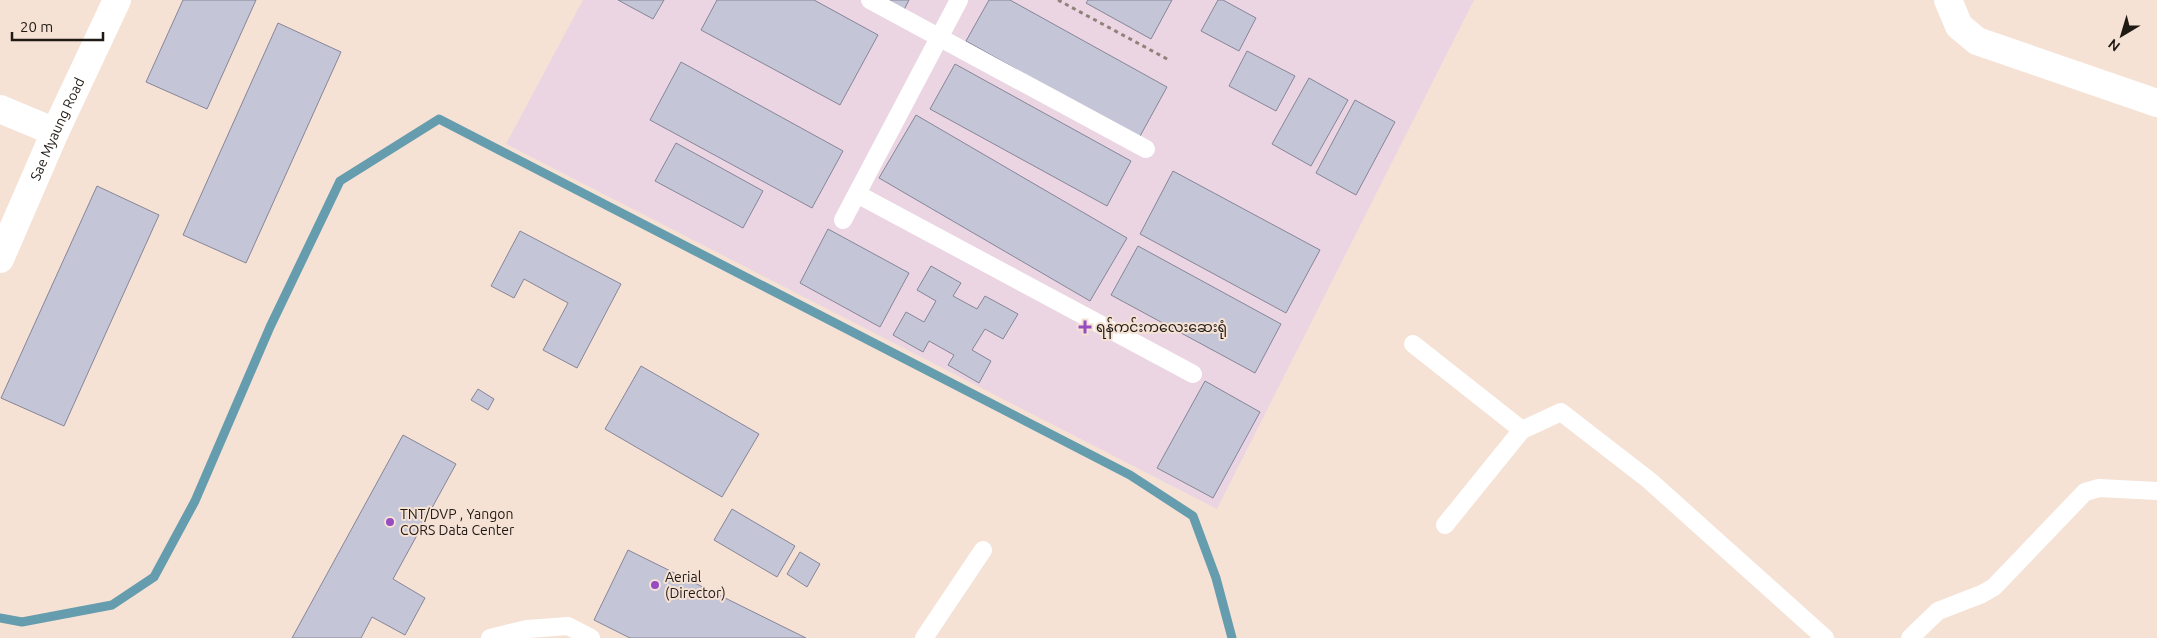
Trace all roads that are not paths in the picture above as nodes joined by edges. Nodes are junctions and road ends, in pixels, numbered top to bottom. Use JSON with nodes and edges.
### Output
{"nodes":[{"id":1,"x":117,"y":0,"type":"edge"},
{"id":2,"x":870,"y":0,"type":"edge"},
{"id":3,"x":960,"y":0,"type":"edge"},
{"id":4,"x":1948,"y":0,"type":"edge"},
{"id":5,"x":940,"y":37,"type":"junction"},
{"id":6,"x":2157,"y":103,"type":"edge"},
{"id":7,"x":0,"y":109,"type":"edge"},
{"id":8,"x":55,"y":132,"type":"junction"},
{"id":9,"x":1146,"y":149,"type":"dead end"},
{"id":10,"x":857,"y":194,"type":"junction"},
{"id":11,"x":843,"y":220,"type":"dead end"},
{"id":12,"x":0,"y":259,"type":"edge"},
{"id":13,"x":1413,"y":344,"type":"dead end"},
{"id":14,"x":1193,"y":374,"type":"dead end"},
{"id":15,"x":1522,"y":430,"type":"junction"},
{"id":16,"x":2157,"y":490,"type":"edge"},
{"id":17,"x":1445,"y":525,"type":"dead end"},
{"id":18,"x":983,"y":550,"type":"dead end"},
{"id":19,"x":490,"y":638,"type":"edge"},
{"id":20,"x":591,"y":638,"type":"edge"},
{"id":21,"x":924,"y":638,"type":"edge"},
{"id":22,"x":1825,"y":638,"type":"edge"},
{"id":23,"x":1910,"y":638,"type":"edge"}],
"edges":[{"from":1,"to":8,"type":"street","name":"Sae Myaung Road"},
{"from":2,"to":5,"type":"lane"},
{"from":3,"to":5,"type":"lane"},
{"from":4,"to":6,"type":"street"},
{"from":5,"to":9,"type":"lane"},
{"from":5,"to":10,"type":"lane"},
{"from":7,"to":8,"type":"street"},
{"from":8,"to":12,"type":"street","name":"Sae Myaung Road"},
{"from":10,"to":11,"type":"lane"},
{"from":10,"to":14,"type":"lane"},
{"from":13,"to":15,"type":"lane"},
{"from":15,"to":17,"type":"lane"},
{"from":15,"to":22,"type":"lane"},
{"from":16,"to":23,"type":"lane"},
{"from":18,"to":21,"type":"lane"},
{"from":19,"to":20,"type":"lane"}]}
